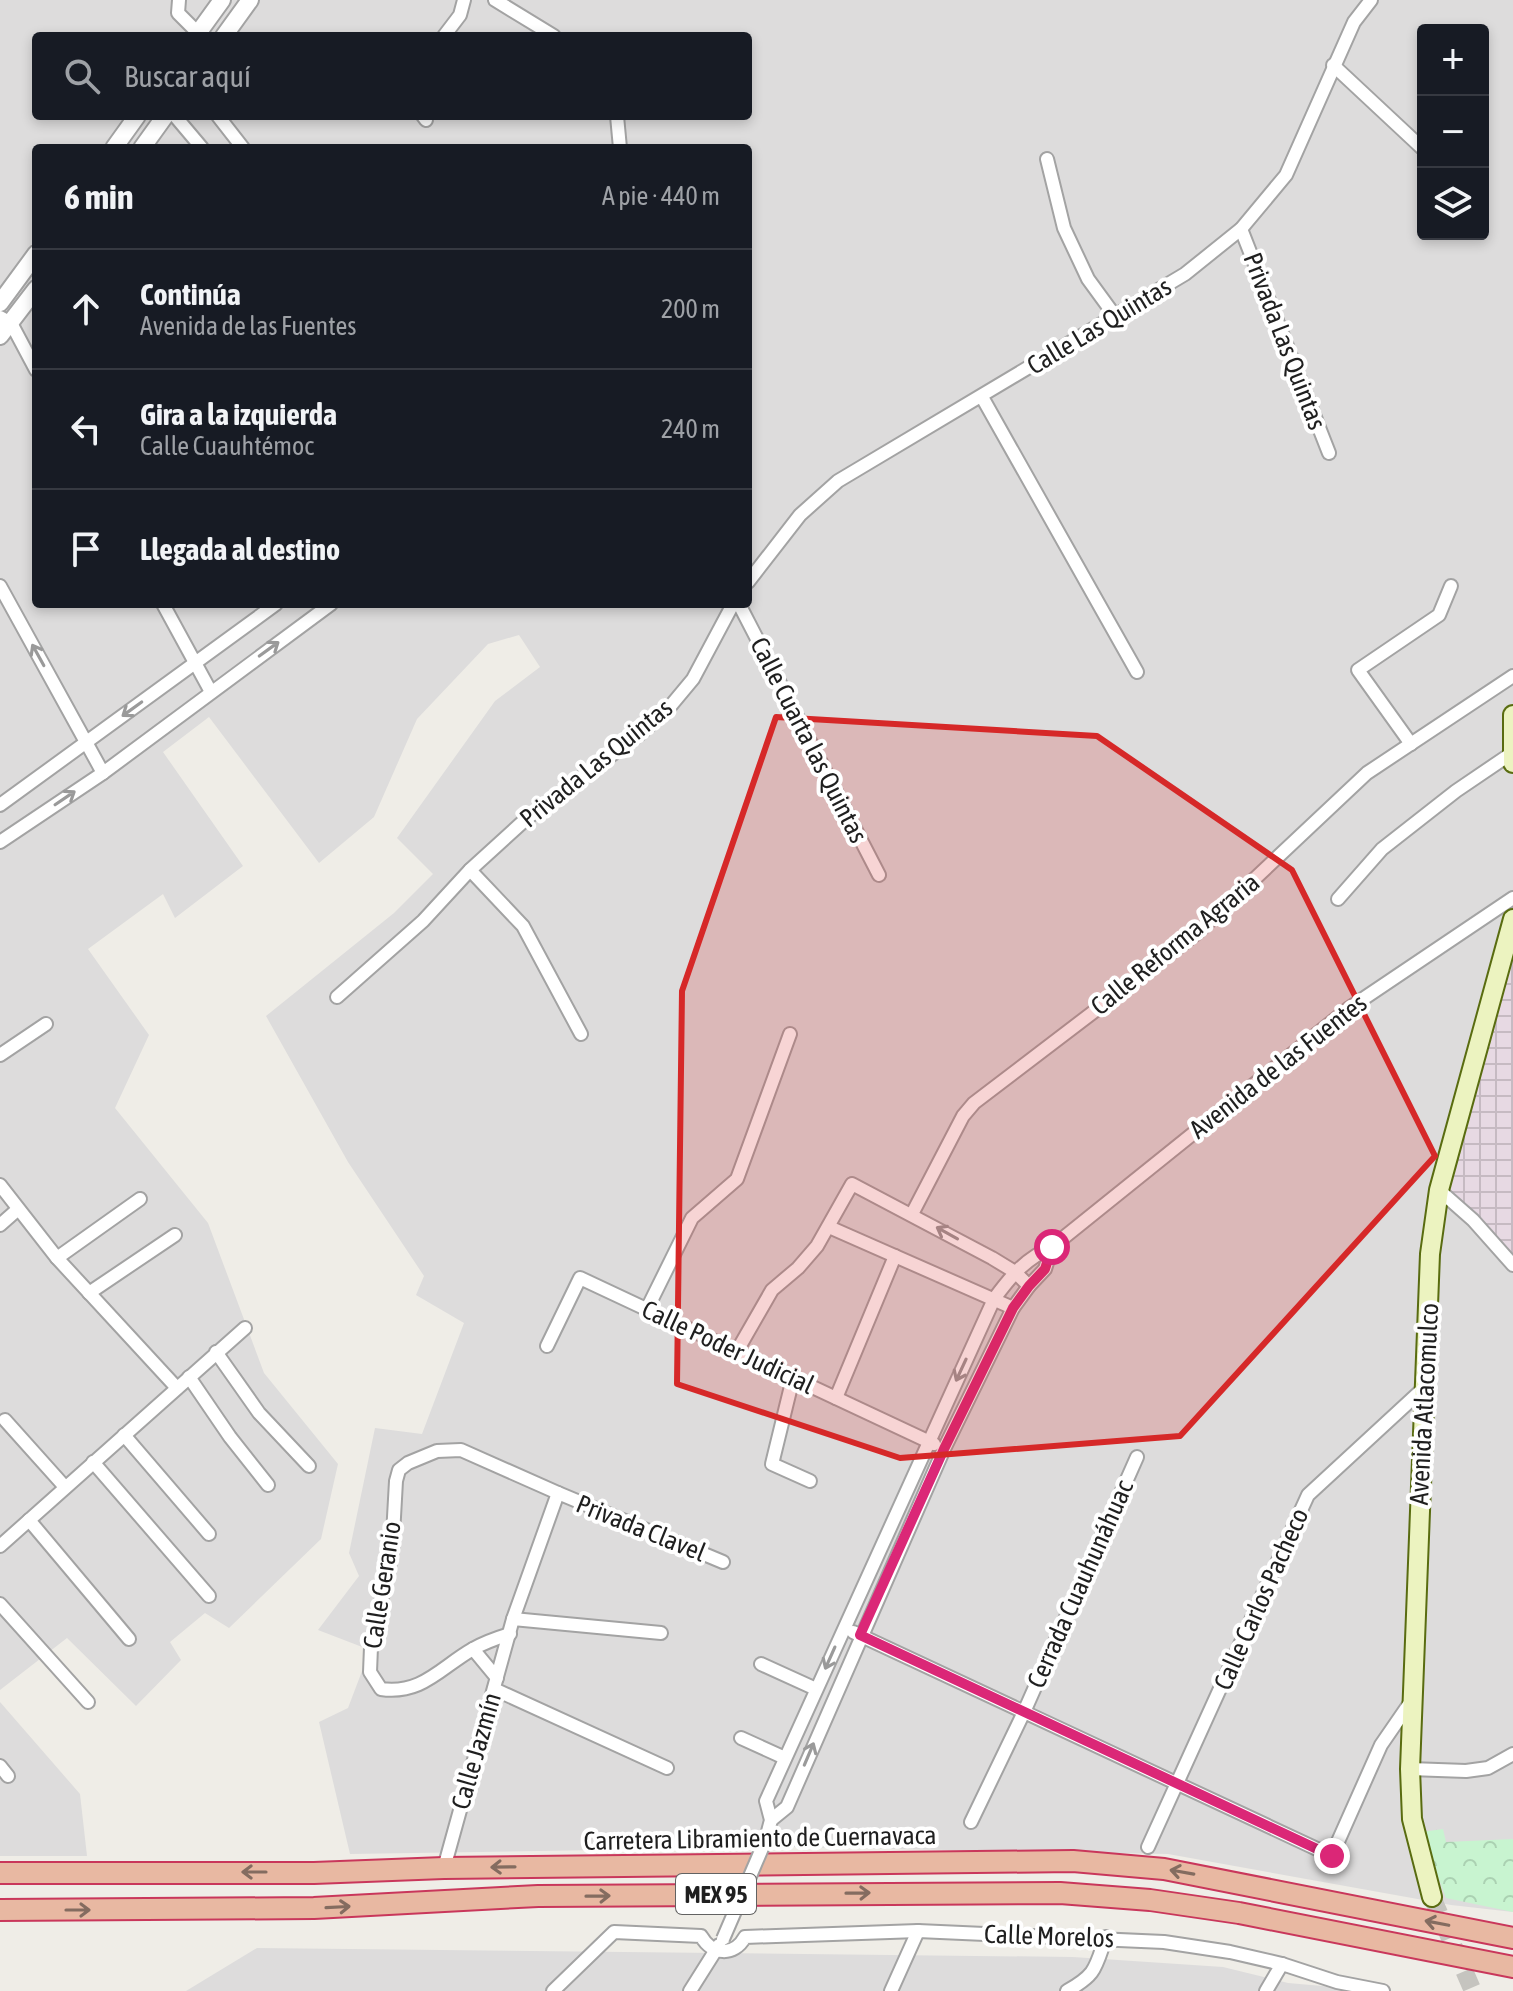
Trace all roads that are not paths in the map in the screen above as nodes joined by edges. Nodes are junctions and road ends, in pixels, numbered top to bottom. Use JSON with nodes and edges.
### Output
{"nodes":[{"id":1,"x":179,"y":0,"type":"edge"},
{"id":2,"x":222,"y":0,"type":"edge"},
{"id":3,"x":250,"y":0,"type":"edge"},
{"id":4,"x":464,"y":0,"type":"edge"},
{"id":5,"x":495,"y":0,"type":"edge"},
{"id":6,"x":1371,"y":0,"type":"edge"},
{"id":7,"x":195,"y":32,"type":"edge"},
{"id":8,"x":198,"y":32,"type":"edge"},
{"id":9,"x":227,"y":32,"type":"edge"},
{"id":10,"x":447,"y":32,"type":"edge"},
{"id":11,"x":547,"y":32,"type":"edge"},
{"id":12,"x":1333,"y":65,"type":"junction"},
{"id":13,"x":134,"y":120,"type":"edge"},
{"id":14,"x":162,"y":120,"type":"edge"},
{"id":15,"x":178,"y":120,"type":"edge"},
{"id":16,"x":221,"y":120,"type":"edge"},
{"id":17,"x":617,"y":120,"type":"edge"},
{"id":18,"x":1417,"y":143,"type":"edge"},
{"id":19,"x":117,"y":144,"type":"edge"},
{"id":20,"x":145,"y":144,"type":"edge"},
{"id":21,"x":199,"y":144,"type":"edge"},
{"id":22,"x":240,"y":144,"type":"edge"},
{"id":23,"x":620,"y":144,"type":"edge"},
{"id":24,"x":1047,"y":159,"type":"dead end"},
{"id":25,"x":1241,"y":229,"type":"junction"},
{"id":26,"x":32,"y":259,"type":"edge"},
{"id":27,"x":32,"y":294,"type":"edge"},
{"id":28,"x":0,"y":303,"type":"edge"},
{"id":29,"x":1115,"y":316,"type":"junction"},
{"id":30,"x":4,"y":325,"type":"edge"},
{"id":31,"x":32,"y":364,"type":"edge"},
{"id":32,"x":982,"y":397,"type":"junction"},
{"id":33,"x":1329,"y":453,"type":"dead end"},
{"id":34,"x":752,"y":577,"type":"edge"},
{"id":35,"x":0,"y":586,"type":"edge"},
{"id":36,"x":1451,"y":586,"type":"dead end"},
{"id":37,"x":165,"y":608,"type":"edge"},
{"id":38,"x":271,"y":608,"type":"edge"},
{"id":39,"x":323,"y":608,"type":"edge"},
{"id":40,"x":734,"y":608,"type":"edge"},
{"id":41,"x":738,"y":608,"type":"edge"},
{"id":42,"x":195,"y":663,"type":"junction"},
{"id":43,"x":1137,"y":672,"type":"dead end"},
{"id":44,"x":1513,"y":676,"type":"edge"},
{"id":45,"x":211,"y":692,"type":"junction"},
{"id":46,"x":1513,"y":715,"type":"edge"},
{"id":47,"x":86,"y":743,"type":"junction"},
{"id":48,"x":1411,"y":744,"type":"junction"},
{"id":49,"x":1512,"y":753,"type":"edge"},
{"id":50,"x":1513,"y":763,"type":"edge"},
{"id":51,"x":103,"y":773,"type":"junction"},
{"id":52,"x":0,"y":805,"type":"edge"},
{"id":53,"x":0,"y":842,"type":"edge"},
{"id":54,"x":470,"y":870,"type":"junction"},
{"id":55,"x":879,"y":875,"type":"dead end"},
{"id":56,"x":1513,"y":898,"type":"edge"},
{"id":57,"x":1338,"y":899,"type":"dead end"},
{"id":58,"x":1513,"y":919,"type":"edge"},
{"id":59,"x":337,"y":997,"type":"dead end"},
{"id":60,"x":46,"y":1024,"type":"dead end"},
{"id":61,"x":581,"y":1034,"type":"dead end"},
{"id":62,"x":790,"y":1034,"type":"dead end"},
{"id":63,"x":0,"y":1055,"type":"edge"},
{"id":64,"x":0,"y":1185,"type":"edge"},
{"id":65,"x":1439,"y":1190,"type":"junction"},
{"id":66,"x":140,"y":1199,"type":"dead end"},
{"id":67,"x":17,"y":1210,"type":"junction"},
{"id":68,"x":912,"y":1214,"type":"junction"},
{"id":69,"x":0,"y":1225,"type":"edge"},
{"id":70,"x":829,"y":1227,"type":"junction"},
{"id":71,"x":175,"y":1235,"type":"dead end"},
{"id":72,"x":1052,"y":1247,"type":"junction"},
{"id":73,"x":895,"y":1256,"type":"junction"},
{"id":74,"x":57,"y":1258,"type":"junction"},
{"id":75,"x":1513,"y":1265,"type":"edge"},
{"id":76,"x":1015,"y":1272,"type":"junction"},
{"id":77,"x":1029,"y":1286,"type":"junction"},
{"id":78,"x":89,"y":1293,"type":"junction"},
{"id":79,"x":994,"y":1299,"type":"junction"},
{"id":80,"x":1013,"y":1308,"type":"junction"},
{"id":81,"x":647,"y":1309,"type":"junction"},
{"id":82,"x":245,"y":1328,"type":"dead end"},
{"id":83,"x":547,"y":1346,"type":"dead end"},
{"id":84,"x":737,"y":1351,"type":"junction"},
{"id":85,"x":216,"y":1352,"type":"junction"},
{"id":86,"x":189,"y":1377,"type":"junction"},
{"id":87,"x":793,"y":1378,"type":"junction"},
{"id":88,"x":177,"y":1388,"type":"junction"},
{"id":89,"x":1424,"y":1388,"type":"junction"},
{"id":90,"x":836,"y":1398,"type":"junction"},
{"id":91,"x":5,"y":1420,"type":"dead end"},
{"id":92,"x":124,"y":1435,"type":"junction"},
{"id":93,"x":928,"y":1441,"type":"junction"},
{"id":94,"x":944,"y":1449,"type":"junction"},
{"id":95,"x":1137,"y":1457,"type":"dead end"},
{"id":96,"x":93,"y":1462,"type":"junction"},
{"id":97,"x":309,"y":1466,"type":"dead end"},
{"id":98,"x":399,"y":1470,"type":"joint"},
{"id":99,"x":810,"y":1481,"type":"dead end"},
{"id":100,"x":268,"y":1485,"type":"dead end"},
{"id":101,"x":65,"y":1487,"type":"junction"},
{"id":102,"x":558,"y":1493,"type":"junction"},
{"id":103,"x":29,"y":1520,"type":"junction"},
{"id":104,"x":209,"y":1534,"type":"dead end"},
{"id":105,"x":0,"y":1546,"type":"edge"},
{"id":106,"x":723,"y":1562,"type":"dead end"},
{"id":107,"x":209,"y":1596,"type":"dead end"},
{"id":108,"x":0,"y":1604,"type":"edge"},
{"id":109,"x":513,"y":1619,"type":"junction"},
{"id":110,"x":843,"y":1627,"type":"junction"},
{"id":111,"x":661,"y":1633,"type":"dead end"},
{"id":112,"x":510,"y":1634,"type":"junction"},
{"id":113,"x":860,"y":1635,"type":"junction"},
{"id":114,"x":129,"y":1639,"type":"dead end"},
{"id":115,"x":473,"y":1649,"type":"junction"},
{"id":116,"x":761,"y":1664,"type":"dead end"},
{"id":117,"x":496,"y":1684,"type":"junction"},
{"id":118,"x":816,"y":1689,"type":"junction"},
{"id":119,"x":1412,"y":1700,"type":"junction"},
{"id":120,"x":88,"y":1702,"type":"dead end"},
{"id":121,"x":1024,"y":1712,"type":"junction"},
{"id":122,"x":741,"y":1738,"type":"dead end"},
{"id":123,"x":1513,"y":1754,"type":"edge"},
{"id":124,"x":785,"y":1758,"type":"junction"},
{"id":125,"x":667,"y":1768,"type":"dead end"},
{"id":126,"x":1410,"y":1769,"type":"junction"},
{"id":127,"x":1178,"y":1783,"type":"junction"},
{"id":128,"x":771,"y":1820,"type":"junction"},
{"id":129,"x":971,"y":1822,"type":"dead end"},
{"id":130,"x":1148,"y":1847,"type":"dead end"},
{"id":131,"x":444,"y":1868,"type":"junction"},
{"id":132,"x":0,"y":1873,"type":"edge"},
{"id":133,"x":1432,"y":1897,"type":"tunnel mouth"},
{"id":134,"x":0,"y":1910,"type":"edge"},
{"id":135,"x":918,"y":1931,"type":"junction"},
{"id":136,"x":1106,"y":1937,"type":"junction"},
{"id":137,"x":1513,"y":1938,"type":"edge"},
{"id":138,"x":716,"y":1951,"type":"junction"},
{"id":139,"x":1282,"y":1964,"type":"junction"},
{"id":140,"x":1513,"y":1967,"type":"edge"},
{"id":141,"x":553,"y":1991,"type":"edge"},
{"id":142,"x":690,"y":1991,"type":"edge"},
{"id":143,"x":891,"y":1991,"type":"edge"},
{"id":144,"x":1067,"y":1991,"type":"edge"},
{"id":145,"x":1266,"y":1991,"type":"edge"},
{"id":146,"x":1383,"y":1991,"type":"edge"}],
"edges":[{"from":1,"to":7,"type":"street"},
{"from":2,"to":8,"type":"street"},
{"from":3,"to":9,"type":"street"},
{"from":4,"to":10,"type":"street"},
{"from":5,"to":11,"type":"street"},
{"from":6,"to":12,"type":"street","name":"Calle Las Quintas"},
{"from":12,"to":18,"type":"street"},
{"from":12,"to":25,"type":"street","name":"Calle Las Quintas"},
{"from":13,"to":19,"type":"street"},
{"from":14,"to":20,"type":"street"},
{"from":15,"to":21,"type":"street"},
{"from":16,"to":22,"type":"street"},
{"from":17,"to":23,"type":"street"},
{"from":24,"to":29,"type":"street"},
{"from":25,"to":29,"type":"street","name":"Calle Las Quintas"},
{"from":25,"to":33,"type":"street","name":"Privada Las Quintas"},
{"from":26,"to":28,"type":"street"},
{"from":27,"to":30,"type":"street"},
{"from":29,"to":32,"type":"street","name":"Calle Las Quintas"},
{"from":30,"to":31,"type":"street"},
{"from":32,"to":34,"type":"street","name":"Calle Las Quintas"},
{"from":32,"to":43,"type":"street"},
{"from":47,"to":35,"type":"street","one_way":true},
{"from":36,"to":48,"type":"street"},
{"from":37,"to":42,"type":"street"},
{"from":38,"to":42,"type":"street"},
{"from":45,"to":39,"type":"street","one_way":true},
{"from":40,"to":54,"type":"street","name":"Privada Las Quintas"},
{"from":41,"to":55,"type":"street","name":"Calle Cuarta las Quintas"},
{"from":42,"to":45,"type":"street"},
{"from":42,"to":47,"type":"street","one_way":true},
{"from":44,"to":48,"type":"street","name":"Calle Reforma Agraria"},
{"from":45,"to":51,"type":"street"},
{"from":46,"to":49,"type":"main road"},
{"from":47,"to":51,"type":"street"},
{"from":47,"to":52,"type":"street"},
{"from":48,"to":68,"type":"street","name":"Calle Reforma Agraria"},
{"from":49,"to":50,"type":"main road"},
{"from":49,"to":57,"type":"street"},
{"from":53,"to":51,"type":"street","one_way":true},
{"from":54,"to":59,"type":"street","name":"Privada Las Quintas"},
{"from":54,"to":61,"type":"street"},
{"from":56,"to":72,"type":"street","name":"Avenida de las Fuentes"},
{"from":58,"to":65,"type":"main road","name":"Avenida Atlacomulco"},
{"from":60,"to":63,"type":"street"},
{"from":62,"to":81,"type":"street"},
{"from":64,"to":67,"type":"street"},
{"from":65,"to":75,"type":"street"},
{"from":65,"to":89,"type":"main road","name":"Avenida Atlacomulco"},
{"from":66,"to":74,"type":"street"},
{"from":67,"to":69,"type":"street"},
{"from":67,"to":74,"type":"street"},
{"from":68,"to":70,"type":"street"},
{"from":76,"to":68,"type":"street","one_way":true},
{"from":70,"to":73,"type":"street"},
{"from":70,"to":84,"type":"street"},
{"from":71,"to":78,"type":"street"},
{"from":72,"to":76,"type":"street","name":"Avenida de las Fuentes"},
{"from":72,"to":77,"type":"street","name":"Avenida de las Fuentes"},
{"from":73,"to":79,"type":"street"},
{"from":73,"to":90,"type":"street"},
{"from":74,"to":78,"type":"street"},
{"from":76,"to":77,"type":"street"},
{"from":76,"to":79,"type":"street","name":"Avenida de las Fuentes"},
{"from":77,"to":80,"type":"street","name":"Avenida de las Fuentes"},
{"from":78,"to":88,"type":"street"},
{"from":79,"to":80,"type":"street"},
{"from":79,"to":93,"type":"street","name":"Avenida de las Fuentes","one_way":true},
{"from":80,"to":94,"type":"street","name":"Avenida de las Fuentes"},
{"from":81,"to":83,"type":"street","name":"Calle Poder Judicial"},
{"from":81,"to":84,"type":"street","name":"Calle Poder Judicial"},
{"from":82,"to":85,"type":"street"},
{"from":84,"to":87,"type":"street","name":"Calle Poder Judicial"},
{"from":85,"to":86,"type":"street"},
{"from":85,"to":97,"type":"street"},
{"from":86,"to":88,"type":"street"},
{"from":86,"to":100,"type":"street"},
{"from":87,"to":90,"type":"street","name":"Calle Poder Judicial"},
{"from":87,"to":99,"type":"street"},
{"from":88,"to":92,"type":"street"},
{"from":89,"to":119,"type":"main road","name":"Avenida Atlacomulco"},
{"from":89,"to":127,"type":"street","name":"Calle Carlos Pacheco"},
{"from":90,"to":93,"type":"street","name":"Calle Poder Judicial"},
{"from":91,"to":101,"type":"street"},
{"from":92,"to":96,"type":"street"},
{"from":92,"to":104,"type":"street"},
{"from":93,"to":94,"type":"street","name":"Calle Poder Judicial"},
{"from":93,"to":110,"type":"street","name":"Avenida de las Fuentes"},
{"from":94,"to":113,"type":"street","name":"Avenida de las Fuentes"},
{"from":95,"to":121,"type":"street","name":"Cerrada Cuauhunáhuac"},
{"from":96,"to":101,"type":"street"},
{"from":96,"to":107,"type":"street"},
{"from":98,"to":102,"type":"street","name":"Privada Clavel"},
{"from":98,"to":115,"type":"street","name":"Calle Geranio"},
{"from":101,"to":103,"type":"street"},
{"from":102,"to":106,"type":"street","name":"Privada Clavel"},
{"from":102,"to":109,"type":"street","name":"Calle Jazmín"},
{"from":103,"to":105,"type":"street"},
{"from":103,"to":114,"type":"street"},
{"from":108,"to":120,"type":"street"},
{"from":109,"to":111,"type":"street"},
{"from":109,"to":112,"type":"street","name":"Calle Jazmín"},
{"from":110,"to":113,"type":"street"},
{"from":110,"to":118,"type":"street","name":"Avenida de las Fuentes","one_way":true},
{"from":112,"to":115,"type":"street","name":"Calle Geranio"},
{"from":112,"to":117,"type":"street","name":"Calle Jazmín"},
{"from":113,"to":121,"type":"street"},
{"from":128,"to":113,"type":"street","name":"Avenida de las Fuentes","one_way":true},
{"from":115,"to":117,"type":"street"},
{"from":116,"to":118,"type":"street"},
{"from":117,"to":125,"type":"street"},
{"from":117,"to":131,"type":"street","name":"Calle Jazmín"},
{"from":118,"to":124,"type":"street","name":"Avenida de las Fuentes"},
{"from":119,"to":126,"type":"main road","name":"Avenida Atlacomulco"},
{"from":119,"to":127,"type":"street"},
{"from":121,"to":127,"type":"street"},
{"from":121,"to":129,"type":"street","name":"Cerrada Cuauhunáhuac"},
{"from":122,"to":124,"type":"street"},
{"from":123,"to":126,"type":"street"},
{"from":124,"to":128,"type":"street","name":"Avenida de las Fuentes"},
{"from":126,"to":133,"type":"main road","name":"Avenida Atlacomulco"},
{"from":127,"to":130,"type":"street","name":"Calle Carlos Pacheco"},
{"from":128,"to":138,"type":"street","name":"Avenida de las Fuentes","bridge":true},
{"from":131,"to":132,"type":"highway","name":"Carretera Libramiento de Cuernavaca","number":"MEX 95","one_way":true},
{"from":137,"to":131,"type":"highway","name":"Carretera Libramiento de Cuernavaca","number":"MEX 95","one_way":true},
{"from":134,"to":140,"type":"highway","number":"MEX 95","one_way":true},
{"from":135,"to":136,"type":"street","name":"Calle Morelos"},
{"from":135,"to":138,"type":"street","name":"Calle Morelos"},
{"from":135,"to":143,"type":"street"},
{"from":136,"to":139,"type":"street","name":"Calle Morelos"},
{"from":136,"to":144,"type":"street"},
{"from":138,"to":141,"type":"street"},
{"from":138,"to":142,"type":"street","name":"Avenida de las Fuentes"},
{"from":139,"to":145,"type":"street"},
{"from":139,"to":146,"type":"street","name":"Calle Morelos"}]}
